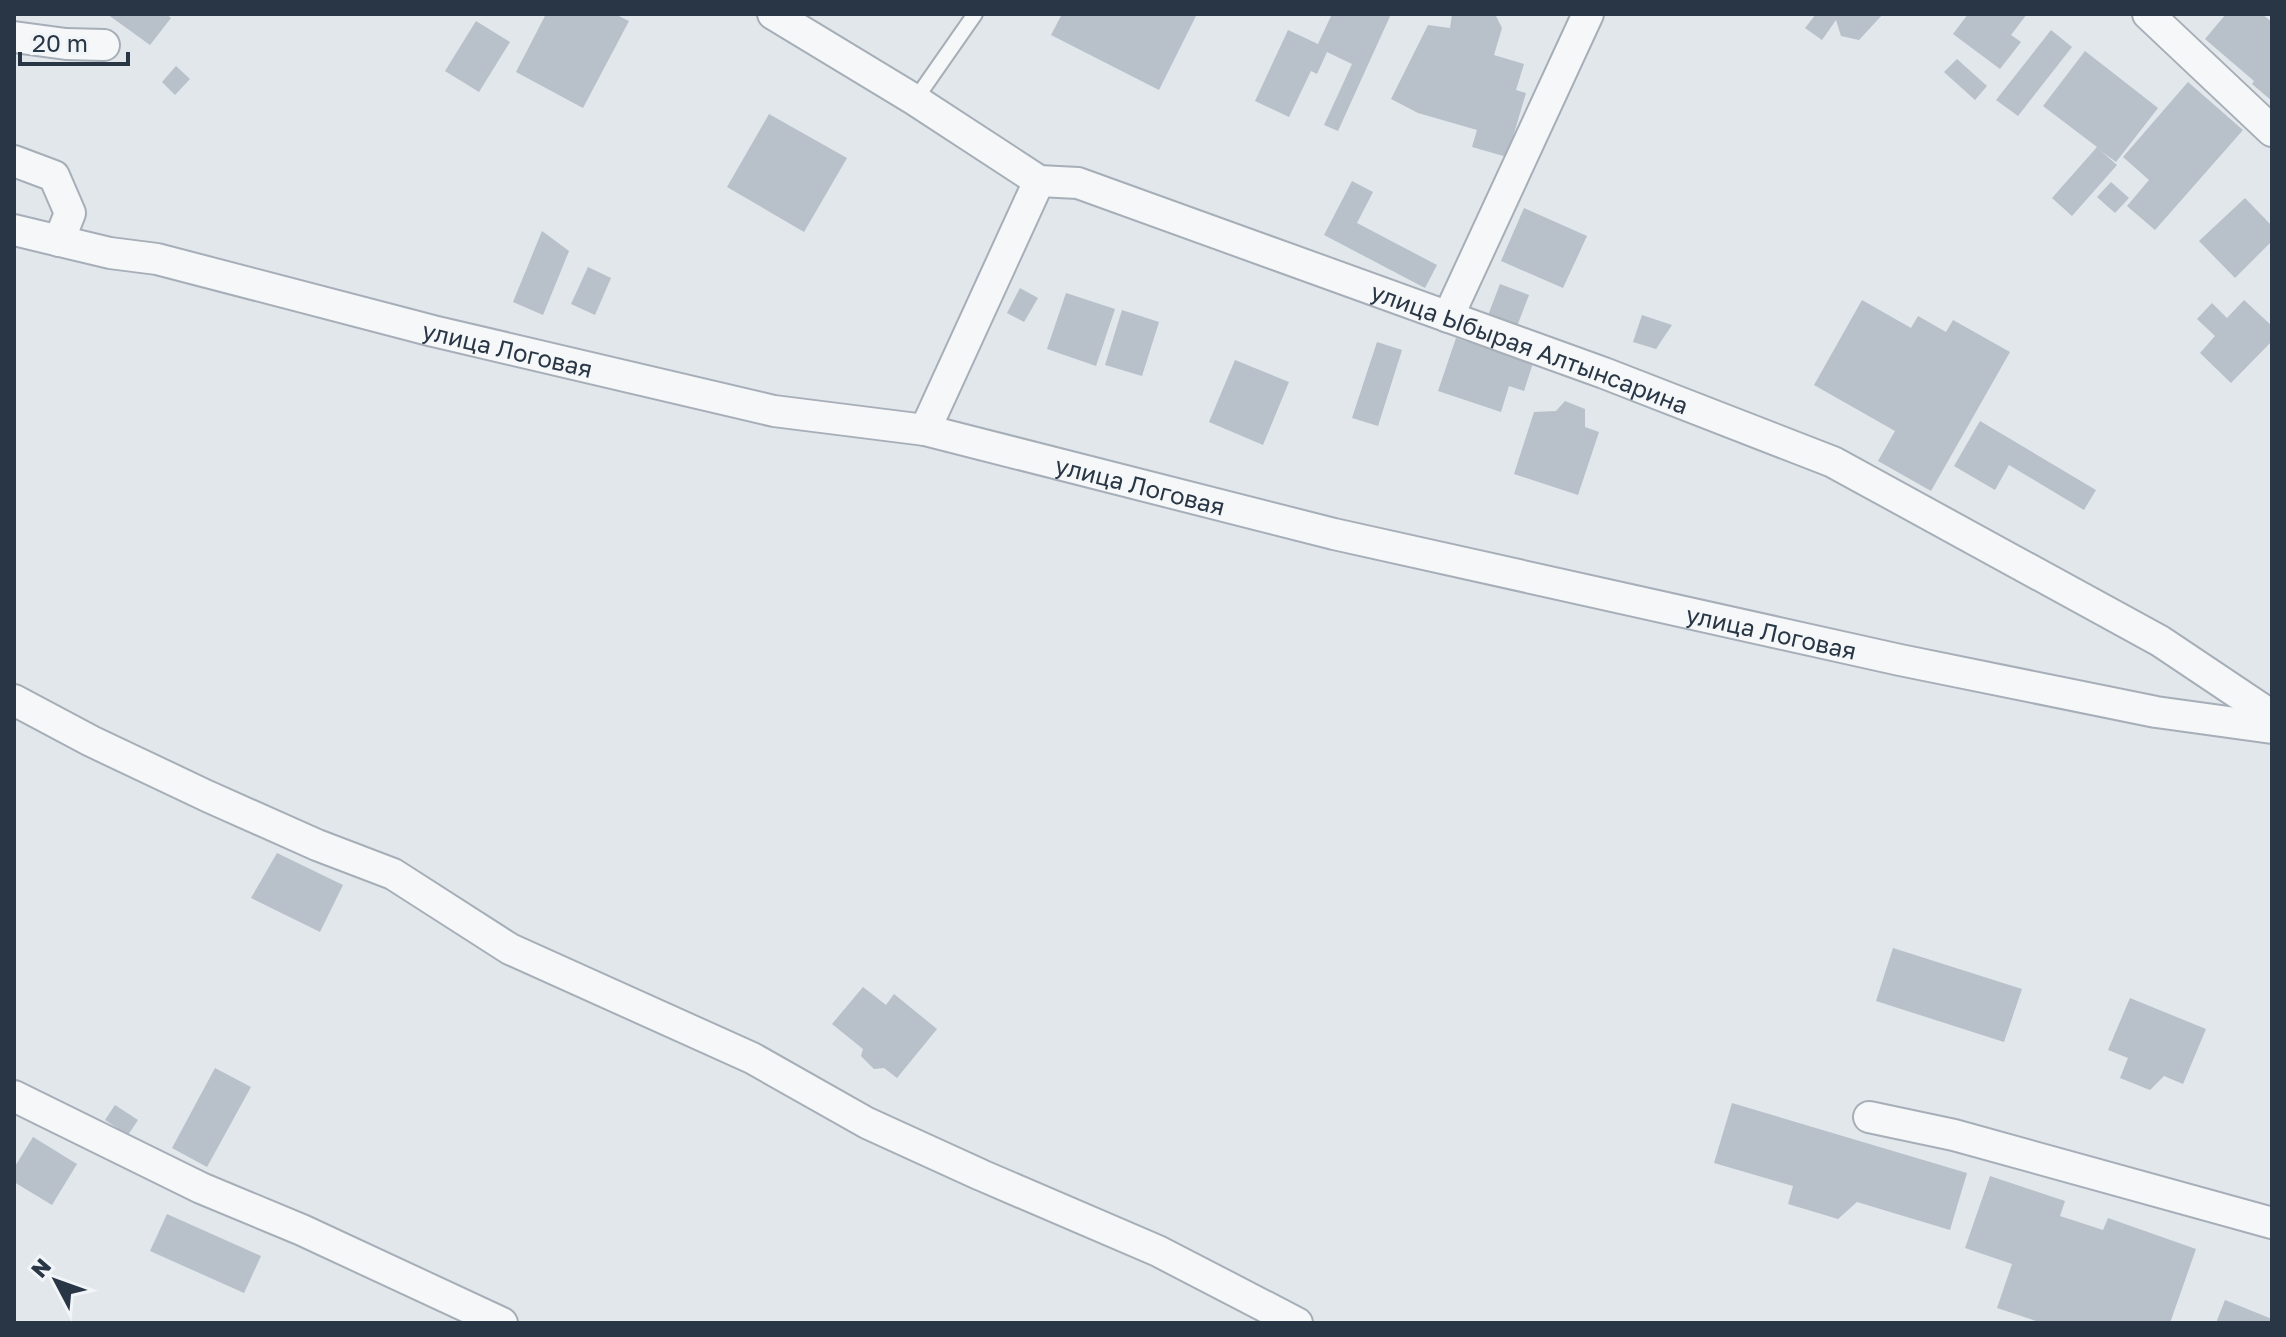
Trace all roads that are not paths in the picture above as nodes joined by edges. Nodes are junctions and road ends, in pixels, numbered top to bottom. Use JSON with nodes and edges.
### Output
{"nodes":[{"id":1,"x":773,"y":14,"type":"edge"},
{"id":2,"x":975,"y":14,"type":"edge"},
{"id":3,"x":1588,"y":14,"type":"edge"},
{"id":4,"x":2148,"y":14,"type":"edge"},
{"id":5,"x":14,"y":37,"type":"edge"},
{"id":6,"x":104,"y":45,"type":"dead end"},
{"id":7,"x":915,"y":100,"type":"junction"},
{"id":8,"x":2272,"y":131,"type":"edge"},
{"id":9,"x":14,"y":161,"type":"edge"},
{"id":10,"x":1039,"y":181,"type":"junction"},
{"id":11,"x":14,"y":230,"type":"edge"},
{"id":12,"x":59,"y":241,"type":"junction"},
{"id":13,"x":1448,"y":317,"type":"junction"},
{"id":14,"x":925,"y":430,"type":"junction"},
{"id":15,"x":14,"y":700,"type":"edge"},
{"id":16,"x":2272,"y":716,"type":"edge"},
{"id":17,"x":2272,"y":728,"type":"edge"},
{"id":18,"x":14,"y":1096,"type":"edge"},
{"id":19,"x":1869,"y":1117,"type":"dead end"},
{"id":20,"x":2272,"y":1223,"type":"edge"},
{"id":21,"x":502,"y":1323,"type":"edge"},
{"id":22,"x":1297,"y":1323,"type":"edge"}],
"edges":[{"from":1,"to":7,"type":"street","name":"улица Ыбырая Алтынсарина"},
{"from":2,"to":7,"type":"lane"},
{"from":3,"to":13,"type":"street"},
{"from":4,"to":8,"type":"street"},
{"from":5,"to":6,"type":"street"},
{"from":7,"to":10,"type":"street","name":"улица Ыбырая Алтынсарина"},
{"from":9,"to":12,"type":"street"},
{"from":10,"to":13,"type":"street","name":"улица Ыбырая Алтынсарина"},
{"from":10,"to":14,"type":"street"},
{"from":11,"to":12,"type":"street","name":"улица Логовая"},
{"from":12,"to":14,"type":"street","name":"улица Логовая"},
{"from":13,"to":16,"type":"street","name":"улица Ыбырая Алтынсарина"},
{"from":14,"to":17,"type":"street","name":"улица Логовая"},
{"from":15,"to":22,"type":"street"},
{"from":18,"to":21,"type":"street"},
{"from":19,"to":20,"type":"street"}]}
